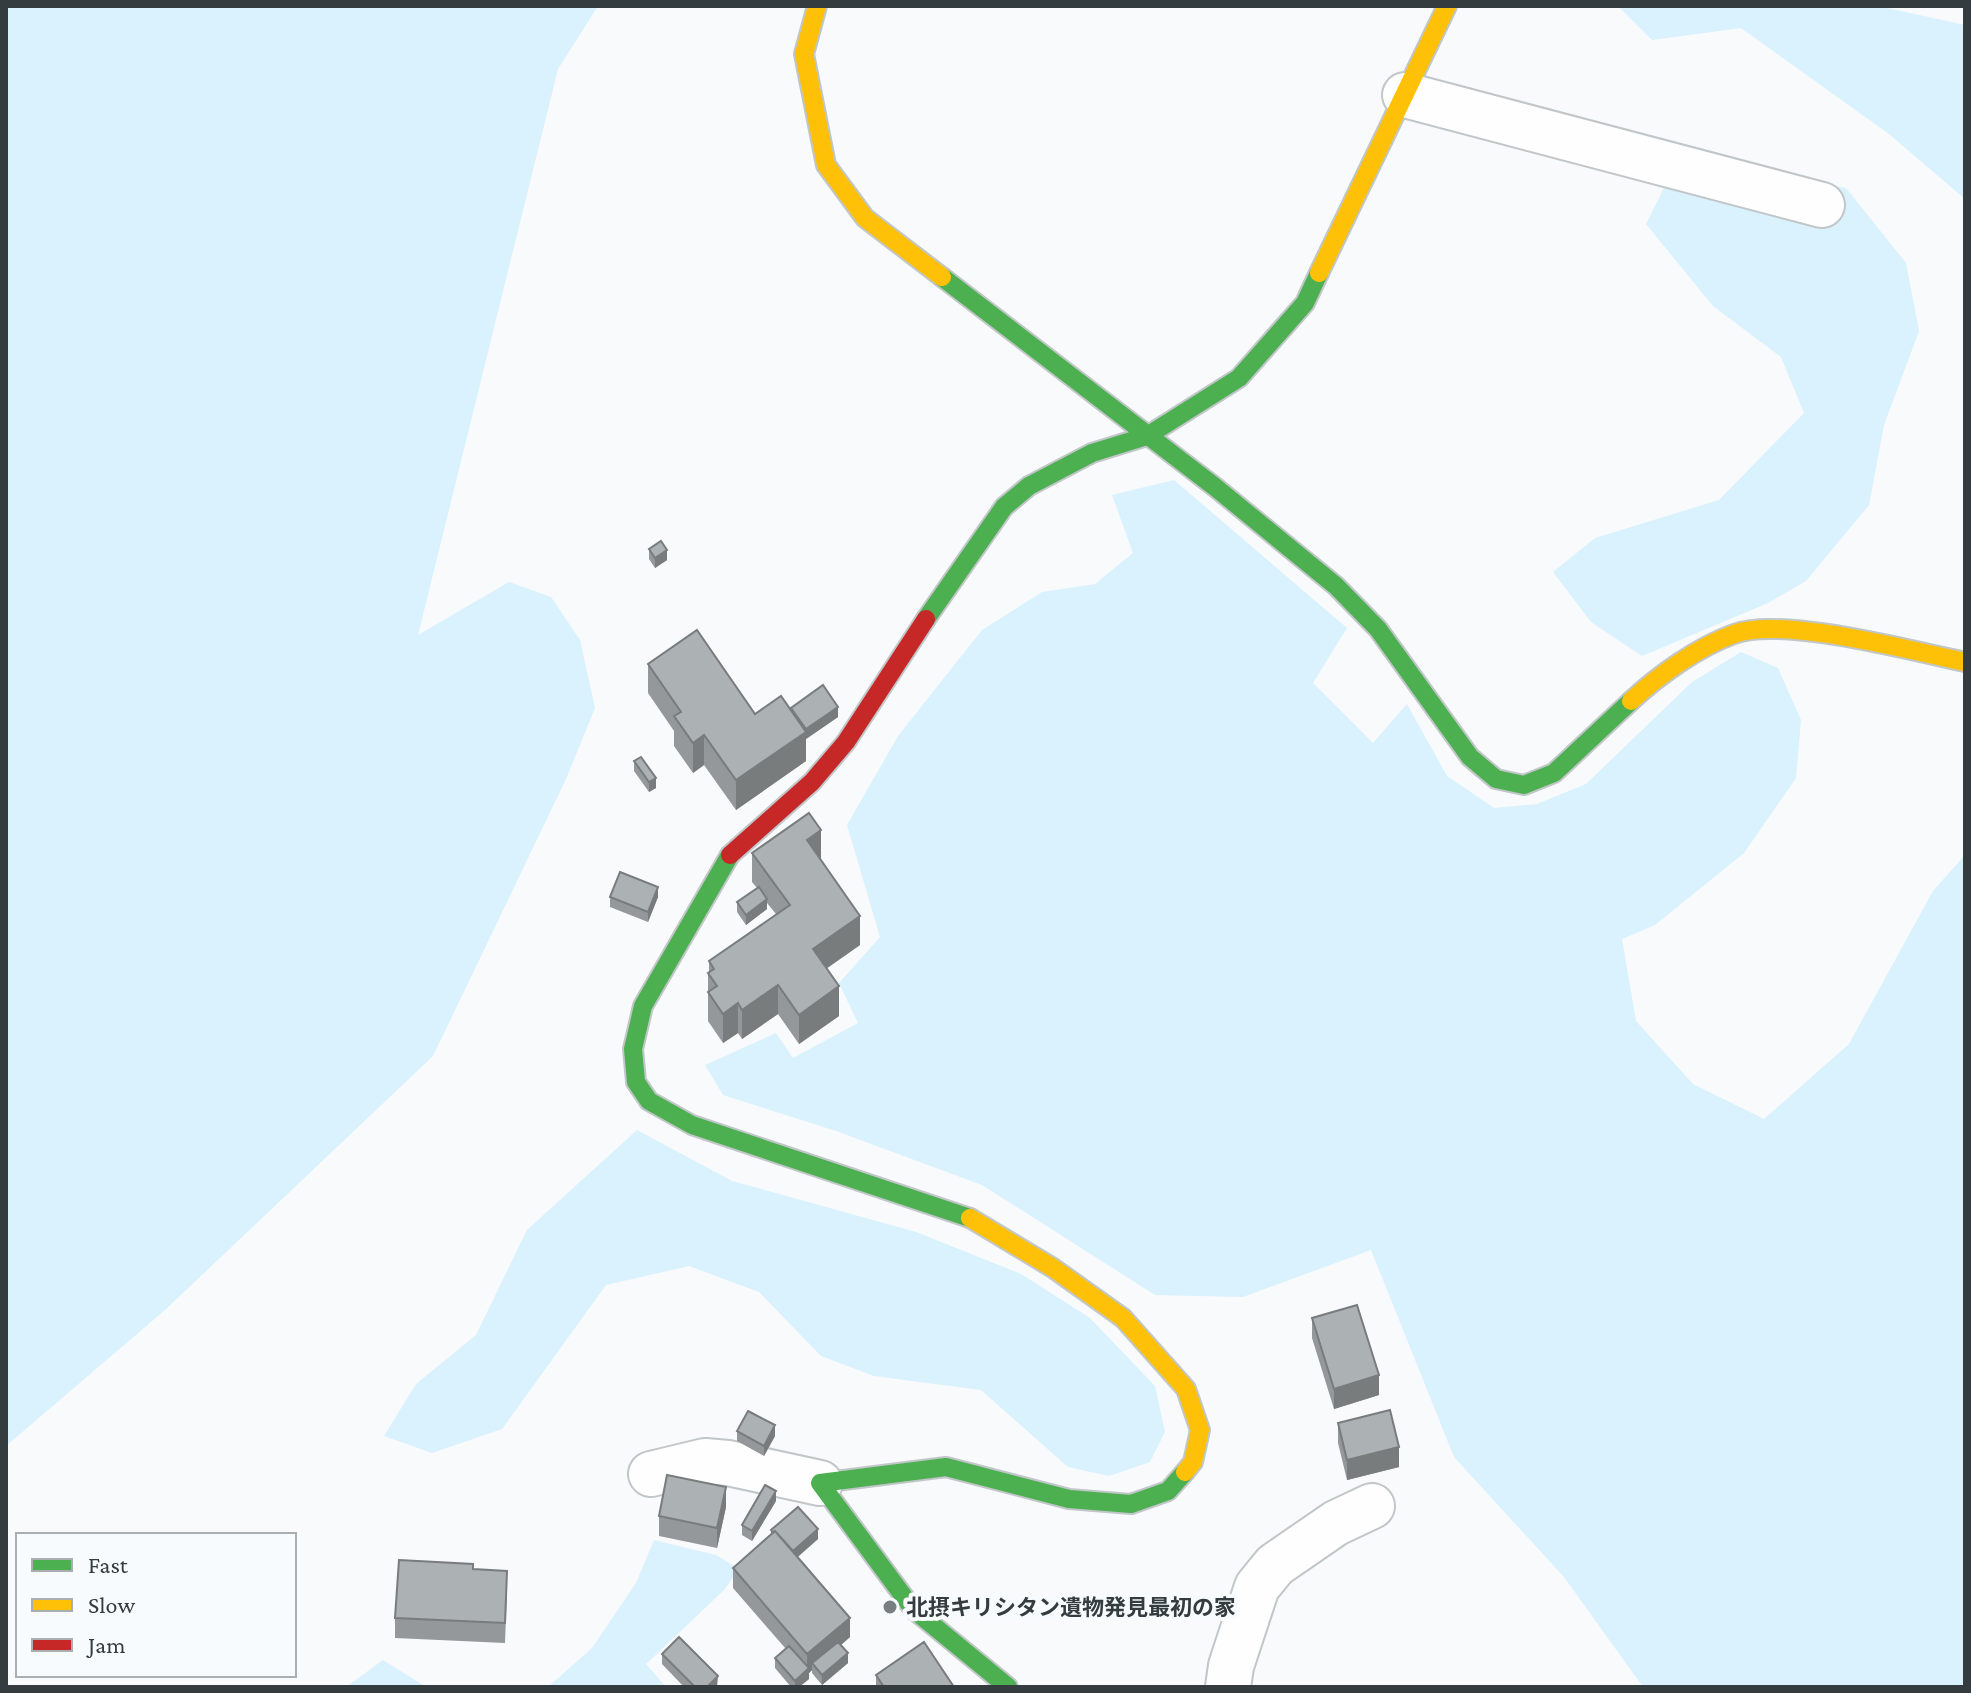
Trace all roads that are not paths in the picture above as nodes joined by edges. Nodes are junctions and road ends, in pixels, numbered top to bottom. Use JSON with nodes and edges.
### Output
{"nodes":[{"id":1,"x":817,"y":6,"type":"edge"},
{"id":2,"x":1447,"y":6,"type":"edge"},
{"id":3,"x":1405,"y":95,"type":"junction"},
{"id":4,"x":1822,"y":205,"type":"dead end"},
{"id":5,"x":1147,"y":436,"type":"junction"},
{"id":6,"x":1965,"y":662,"type":"edge"},
{"id":7,"x":651,"y":1474,"type":"dead end"},
{"id":8,"x":820,"y":1483,"type":"junction"},
{"id":9,"x":1372,"y":1506,"type":"dead end"},
{"id":10,"x":1008,"y":1687,"type":"edge"},
{"id":11,"x":1228,"y":1687,"type":"edge"}],
"edges":[{"from":1,"to":5,"type":"street"},
{"from":2,"to":3,"type":"street"},
{"from":3,"to":4,"type":"street"},
{"from":3,"to":5,"type":"street"},
{"from":5,"to":6,"type":"street"},
{"from":5,"to":8,"type":"street"},
{"from":7,"to":8,"type":"street"},
{"from":8,"to":10,"type":"street"},
{"from":9,"to":11,"type":"street"}]}
